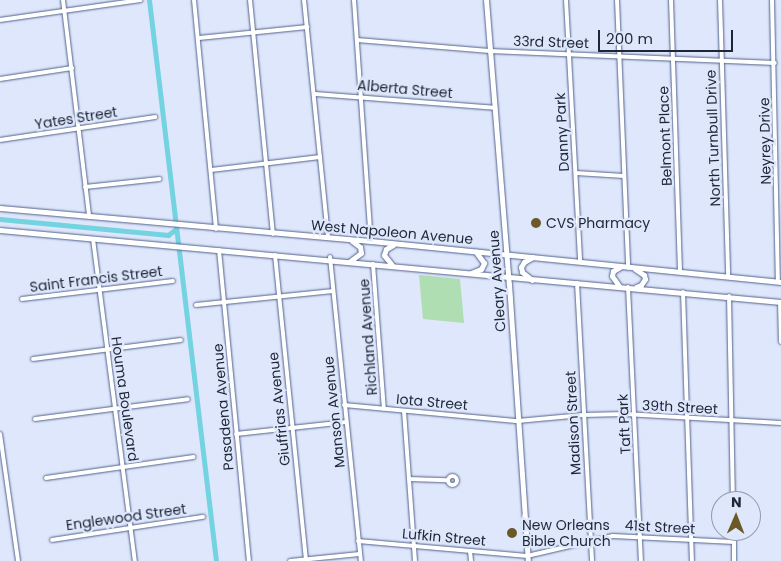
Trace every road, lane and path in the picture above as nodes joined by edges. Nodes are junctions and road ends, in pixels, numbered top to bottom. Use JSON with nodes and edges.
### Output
{"nodes":[{"id":1,"x":63,"y":0,"type":"edge"},
{"id":2,"x":141,"y":0,"type":"edge"},
{"id":3,"x":194,"y":0,"type":"edge"},
{"id":4,"x":250,"y":0,"type":"edge"},
{"id":5,"x":304,"y":0,"type":"edge"},
{"id":6,"x":354,"y":0,"type":"edge"},
{"id":7,"x":486,"y":0,"type":"edge"},
{"id":8,"x":566,"y":0,"type":"edge"},
{"id":9,"x":616,"y":0,"type":"edge"},
{"id":10,"x":671,"y":0,"type":"edge"},
{"id":11,"x":720,"y":0,"type":"edge"},
{"id":12,"x":772,"y":0,"type":"edge"},
{"id":13,"x":65,"y":10,"type":"junction"},
{"id":14,"x":0,"y":20,"type":"edge"},
{"id":15,"x":307,"y":27,"type":"junction"},
{"id":16,"x":253,"y":32,"type":"junction"},
{"id":17,"x":199,"y":38,"type":"junction"},
{"id":18,"x":357,"y":40,"type":"junction"},
{"id":19,"x":490,"y":51,"type":"junction"},
{"id":20,"x":569,"y":54,"type":"junction"},
{"id":21,"x":619,"y":56,"type":"junction"},
{"id":22,"x":673,"y":59,"type":"junction"},
{"id":23,"x":722,"y":61,"type":"junction"},
{"id":24,"x":775,"y":63,"type":"junction"},
{"id":25,"x":72,"y":68,"type":"junction"},
{"id":26,"x":0,"y":79,"type":"edge"},
{"id":27,"x":314,"y":94,"type":"junction"},
{"id":28,"x":360,"y":96,"type":"junction"},
{"id":29,"x":775,"y":105,"type":"junction"},
{"id":30,"x":781,"y":106,"type":"edge"},
{"id":31,"x":495,"y":108,"type":"junction"},
{"id":32,"x":154,"y":117,"type":"dead end"},
{"id":33,"x":79,"y":129,"type":"junction"},
{"id":34,"x":0,"y":140,"type":"edge"},
{"id":35,"x":320,"y":157,"type":"junction"},
{"id":36,"x":266,"y":164,"type":"junction"},
{"id":37,"x":210,"y":170,"type":"junction"},
{"id":38,"x":576,"y":173,"type":"junction"},
{"id":39,"x":624,"y":176,"type":"junction"},
{"id":40,"x":160,"y":179,"type":"dead end"},
{"id":41,"x":85,"y":187,"type":"junction"},
{"id":42,"x":0,"y":208,"type":"edge"},
{"id":43,"x":89,"y":216,"type":"junction"},
{"id":44,"x":216,"y":229,"type":"junction"},
{"id":45,"x":0,"y":230,"type":"edge"},
{"id":46,"x":273,"y":234,"type":"junction"},
{"id":47,"x":328,"y":238,"type":"junction"},
{"id":48,"x":93,"y":239,"type":"junction"},
{"id":49,"x":349,"y":239,"type":"junction"},
{"id":50,"x":371,"y":241,"type":"junction"},
{"id":51,"x":396,"y":244,"type":"junction"},
{"id":52,"x":219,"y":250,"type":"junction"},
{"id":53,"x":475,"y":251,"type":"junction"},
{"id":54,"x":507,"y":254,"type":"junction"},
{"id":55,"x":274,"y":255,"type":"junction"},
{"id":56,"x":534,"y":257,"type":"junction"},
{"id":57,"x":330,"y":259,"type":"junction"},
{"id":58,"x":349,"y":262,"type":"junction"},
{"id":59,"x":580,"y":262,"type":"junction"},
{"id":60,"x":373,"y":264,"type":"junction"},
{"id":61,"x":393,"y":266,"type":"junction"},
{"id":62,"x":621,"y":267,"type":"junction"},
{"id":63,"x":630,"y":268,"type":"junction"},
{"id":64,"x":680,"y":272,"type":"junction"},
{"id":65,"x":471,"y":273,"type":"junction"},
{"id":66,"x":728,"y":276,"type":"junction"},
{"id":67,"x":508,"y":278,"type":"junction"},
{"id":68,"x":532,"y":280,"type":"junction"},
{"id":69,"x":173,"y":281,"type":"dead end"},
{"id":70,"x":779,"y":282,"type":"edge"},
{"id":71,"x":577,"y":283,"type":"junction"},
{"id":72,"x":620,"y":286,"type":"junction"},
{"id":73,"x":628,"y":287,"type":"junction"},
{"id":74,"x":636,"y":287,"type":"junction"},
{"id":75,"x":99,"y":290,"type":"junction"},
{"id":76,"x":333,"y":291,"type":"junction"},
{"id":77,"x":683,"y":292,"type":"junction"},
{"id":78,"x":279,"y":296,"type":"junction"},
{"id":79,"x":729,"y":296,"type":"junction"},
{"id":80,"x":22,"y":299,"type":"dead end"},
{"id":81,"x":225,"y":302,"type":"junction"},
{"id":82,"x":780,"y":302,"type":"edge"},
{"id":83,"x":196,"y":304,"type":"dead end"},
{"id":84,"x":181,"y":340,"type":"dead end"},
{"id":85,"x":781,"y":342,"type":"edge"},
{"id":86,"x":106,"y":349,"type":"junction"},
{"id":87,"x":34,"y":359,"type":"dead end"},
{"id":88,"x":188,"y":399,"type":"dead end"},
{"id":89,"x":344,"y":405,"type":"junction"},
{"id":90,"x":114,"y":408,"type":"junction"},
{"id":91,"x":384,"y":409,"type":"junction"},
{"id":92,"x":404,"y":410,"type":"junction"},
{"id":93,"x":583,"y":415,"type":"junction"},
{"id":94,"x":635,"y":416,"type":"junction"},
{"id":95,"x":36,"y":418,"type":"dead end"},
{"id":96,"x":687,"y":418,"type":"junction"},
{"id":97,"x":518,"y":421,"type":"junction"},
{"id":98,"x":731,"y":421,"type":"junction"},
{"id":99,"x":346,"y":422,"type":"junction"},
{"id":100,"x":781,"y":423,"type":"edge"},
{"id":101,"x":292,"y":428,"type":"junction"},
{"id":102,"x":0,"y":434,"type":"edge"},
{"id":103,"x":236,"y":434,"type":"junction"},
{"id":104,"x":194,"y":457,"type":"dead end"},
{"id":105,"x":122,"y":467,"type":"junction"},
{"id":106,"x":46,"y":478,"type":"dead end"},
{"id":107,"x":409,"y":479,"type":"junction"},
{"id":108,"x":447,"y":480,"type":"dead end"},
{"id":109,"x":733,"y":491,"type":"edge"},
{"id":110,"x":204,"y":517,"type":"dead end"},
{"id":111,"x":131,"y":528,"type":"junction"},
{"id":112,"x":640,"y":538,"type":"junction"},
{"id":113,"x":52,"y":540,"type":"dead end"},
{"id":114,"x":591,"y":540,"type":"junction"},
{"id":115,"x":691,"y":540,"type":"junction"},
{"id":116,"x":358,"y":541,"type":"junction"},
{"id":117,"x":734,"y":542,"type":"joint"},
{"id":118,"x":414,"y":546,"type":"junction"},
{"id":119,"x":470,"y":551,"type":"junction"},
{"id":120,"x":360,"y":554,"type":"junction"},
{"id":121,"x":528,"y":558,"type":"edge"},
{"id":122,"x":306,"y":560,"type":"edge"},
{"id":123,"x":18,"y":561,"type":"edge"},
{"id":124,"x":135,"y":561,"type":"edge"},
{"id":125,"x":249,"y":561,"type":"edge"},
{"id":126,"x":290,"y":561,"type":"edge"},
{"id":127,"x":360,"y":561,"type":"edge"},
{"id":128,"x":415,"y":561,"type":"edge"},
{"id":129,"x":471,"y":561,"type":"edge"},
{"id":130,"x":592,"y":561,"type":"edge"},
{"id":131,"x":642,"y":561,"type":"edge"},
{"id":132,"x":692,"y":561,"type":"edge"},
{"id":133,"x":734,"y":561,"type":"edge"}],
"edges":[{"from":1,"to":13,"type":"street"},
{"from":2,"to":13,"type":"street"},
{"from":3,"to":17,"type":"street"},
{"from":4,"to":16,"type":"street"},
{"from":5,"to":15,"type":"street"},
{"from":6,"to":18,"type":"street"},
{"from":7,"to":19,"type":"main road","name":"Cleary Avenue"},
{"from":8,"to":20,"type":"street","name":"Danny Park"},
{"from":9,"to":21,"type":"street"},
{"from":10,"to":22,"type":"street","name":"Belmont Place"},
{"from":11,"to":23,"type":"street","name":"North Turnbull Drive"},
{"from":12,"to":24,"type":"street","name":"Neyrey Drive"},
{"from":13,"to":14,"type":"street"},
{"from":13,"to":25,"type":"street"},
{"from":15,"to":16,"type":"street"},
{"from":15,"to":27,"type":"street"},
{"from":16,"to":17,"type":"street"},
{"from":16,"to":36,"type":"street"},
{"from":17,"to":37,"type":"street"},
{"from":18,"to":19,"type":"street","name":"33rd Street"},
{"from":18,"to":28,"type":"street"},
{"from":19,"to":20,"type":"street","name":"33rd Street"},
{"from":19,"to":31,"type":"main road","name":"Cleary Avenue"},
{"from":20,"to":21,"type":"street","name":"33rd Street"},
{"from":20,"to":38,"type":"street","name":"Danny Park"},
{"from":21,"to":22,"type":"street","name":"33rd Street"},
{"from":21,"to":39,"type":"street"},
{"from":22,"to":23,"type":"street","name":"33rd Street"},
{"from":22,"to":64,"type":"street","name":"Belmont Place"},
{"from":23,"to":24,"type":"street","name":"33rd Street"},
{"from":23,"to":66,"type":"street","name":"North Turnbull Drive"},
{"from":24,"to":29,"type":"street","name":"Neyrey Drive"},
{"from":25,"to":26,"type":"street"},
{"from":25,"to":33,"type":"street"},
{"from":27,"to":28,"type":"street","name":"Alberta Street"},
{"from":27,"to":35,"type":"street"},
{"from":28,"to":31,"type":"street","name":"Alberta Street"},
{"from":28,"to":50,"type":"street"},
{"from":29,"to":30,"type":"street"},
{"from":29,"to":70,"type":"street","name":"Neyrey Drive"},
{"from":31,"to":54,"type":"main road","name":"Cleary Avenue"},
{"from":32,"to":33,"type":"street","name":"Yates Street"},
{"from":33,"to":34,"type":"street","name":"Yates Street"},
{"from":33,"to":41,"type":"street"},
{"from":35,"to":36,"type":"street"},
{"from":35,"to":47,"type":"street"},
{"from":36,"to":37,"type":"street"},
{"from":36,"to":46,"type":"street"},
{"from":37,"to":44,"type":"street"},
{"from":38,"to":39,"type":"street"},
{"from":38,"to":59,"type":"street","name":"Danny Park"},
{"from":39,"to":63,"type":"street"},
{"from":40,"to":41,"type":"street"},
{"from":41,"to":43,"type":"street"},
{"from":42,"to":43,"type":"main road","name":"West Napoleon Avenue"},
{"from":43,"to":44,"type":"main road","name":"West Napoleon Avenue"},
{"from":44,"to":46,"type":"main road","name":"West Napoleon Avenue"},
{"from":45,"to":48,"type":"main road"},
{"from":46,"to":47,"type":"main road","name":"West Napoleon Avenue"},
{"from":47,"to":49,"type":"main road","name":"West Napoleon Avenue"},
{"from":48,"to":52,"type":"main road"},
{"from":48,"to":75,"type":"street","name":"Houma Boulevard"},
{"from":49,"to":50,"type":"main road","name":"West Napoleon Avenue"},
{"from":49,"to":58,"type":"main road"},
{"from":50,"to":51,"type":"main road","name":"West Napoleon Avenue"},
{"from":51,"to":53,"type":"main road","name":"West Napoleon Avenue"},
{"from":51,"to":61,"type":"main road"},
{"from":52,"to":55,"type":"main road"},
{"from":52,"to":81,"type":"street","name":"Pasadena Avenue"},
{"from":53,"to":54,"type":"main road","name":"West Napoleon Avenue"},
{"from":53,"to":65,"type":"main road"},
{"from":54,"to":56,"type":"main road","name":"West Napoleon Avenue"},
{"from":54,"to":67,"type":"main road","name":"Cleary Avenue"},
{"from":55,"to":57,"type":"main road"},
{"from":55,"to":78,"type":"street","name":"Giuffrias Avenue"},
{"from":56,"to":59,"type":"main road","name":"West Napoleon Avenue"},
{"from":56,"to":68,"type":"main road"},
{"from":57,"to":58,"type":"main road"},
{"from":57,"to":76,"type":"street","name":"Manson Avenue"},
{"from":58,"to":60,"type":"main road"},
{"from":59,"to":62,"type":"main road","name":"West Napoleon Avenue"},
{"from":60,"to":61,"type":"main road"},
{"from":60,"to":91,"type":"street","name":"Richland Avenue"},
{"from":61,"to":65,"type":"main road"},
{"from":62,"to":63,"type":"main road","name":"West Napoleon Avenue"},
{"from":62,"to":72,"type":"main road"},
{"from":63,"to":64,"type":"main road","name":"West Napoleon Avenue"},
{"from":63,"to":74,"type":"main road"},
{"from":64,"to":66,"type":"main road","name":"West Napoleon Avenue"},
{"from":65,"to":67,"type":"main road"},
{"from":66,"to":70,"type":"main road","name":"West Napoleon Avenue"},
{"from":67,"to":68,"type":"main road"},
{"from":67,"to":97,"type":"main road","name":"Cleary Avenue"},
{"from":68,"to":71,"type":"main road"},
{"from":69,"to":75,"type":"street","name":"Saint Francis Street"},
{"from":71,"to":72,"type":"main road"},
{"from":71,"to":93,"type":"street","name":"Madison Street"},
{"from":72,"to":73,"type":"main road"},
{"from":73,"to":74,"type":"main road"},
{"from":73,"to":94,"type":"street","name":"Taft Park"},
{"from":74,"to":77,"type":"main road"},
{"from":75,"to":80,"type":"street","name":"Saint Francis Street"},
{"from":75,"to":86,"type":"street","name":"Houma Boulevard"},
{"from":76,"to":78,"type":"street"},
{"from":76,"to":89,"type":"street","name":"Manson Avenue"},
{"from":77,"to":79,"type":"main road"},
{"from":77,"to":96,"type":"street"},
{"from":78,"to":81,"type":"street"},
{"from":78,"to":101,"type":"street","name":"Giuffrias Avenue"},
{"from":79,"to":82,"type":"main road"},
{"from":79,"to":98,"type":"street"},
{"from":81,"to":83,"type":"street"},
{"from":81,"to":103,"type":"street","name":"Pasadena Avenue"},
{"from":82,"to":85,"type":"street"},
{"from":84,"to":86,"type":"street"},
{"from":86,"to":87,"type":"street"},
{"from":86,"to":90,"type":"street","name":"Houma Boulevard"},
{"from":88,"to":90,"type":"street"},
{"from":89,"to":91,"type":"street","name":"Iota Street"},
{"from":89,"to":99,"type":"street","name":"Manson Avenue"},
{"from":90,"to":95,"type":"street"},
{"from":90,"to":105,"type":"street","name":"Houma Boulevard"},
{"from":91,"to":92,"type":"street","name":"Iota Street"},
{"from":92,"to":97,"type":"street","name":"Iota Street"},
{"from":92,"to":107,"type":"street"},
{"from":93,"to":94,"type":"street","name":"39th Street"},
{"from":93,"to":97,"type":"street","name":"39th Street"},
{"from":93,"to":114,"type":"street","name":"Madison Street"},
{"from":94,"to":96,"type":"street","name":"39th Street"},
{"from":94,"to":112,"type":"street","name":"Taft Park"},
{"from":96,"to":98,"type":"street","name":"39th Street"},
{"from":96,"to":115,"type":"street"},
{"from":97,"to":121,"type":"main road","name":"Cleary Avenue"},
{"from":98,"to":100,"type":"street","name":"39th Street"},
{"from":98,"to":109,"type":"street"},
{"from":99,"to":101,"type":"street"},
{"from":99,"to":116,"type":"street","name":"Manson Avenue"},
{"from":101,"to":103,"type":"street"},
{"from":101,"to":122,"type":"street","name":"Giuffrias Avenue"},
{"from":102,"to":123,"type":"street"},
{"from":103,"to":125,"type":"street","name":"Pasadena Avenue"},
{"from":104,"to":105,"type":"street"},
{"from":105,"to":106,"type":"street"},
{"from":105,"to":111,"type":"street","name":"Houma Boulevard"},
{"from":107,"to":108,"type":"street"},
{"from":107,"to":118,"type":"street"},
{"from":110,"to":111,"type":"street","name":"Englewood Street"},
{"from":111,"to":113,"type":"street","name":"Englewood Street"},
{"from":111,"to":124,"type":"street","name":"Houma Boulevard"},
{"from":112,"to":114,"type":"street","name":"41st Street"},
{"from":112,"to":115,"type":"street","name":"41st Street"},
{"from":112,"to":131,"type":"street","name":"Taft Park"},
{"from":114,"to":121,"type":"street","name":"41st Street"},
{"from":114,"to":130,"type":"street","name":"Madison Street"},
{"from":115,"to":117,"type":"street","name":"41st Street"},
{"from":115,"to":132,"type":"street"},
{"from":116,"to":118,"type":"street","name":"Lufkin Street"},
{"from":116,"to":120,"type":"street","name":"Manson Avenue"},
{"from":117,"to":133,"type":"street"},
{"from":118,"to":119,"type":"street","name":"Lufkin Street"},
{"from":118,"to":128,"type":"street"},
{"from":119,"to":121,"type":"street","name":"Lufkin Street"},
{"from":119,"to":129,"type":"street"},
{"from":120,"to":122,"type":"street"},
{"from":120,"to":127,"type":"street","name":"Manson Avenue"},
{"from":122,"to":126,"type":"street"}]}
